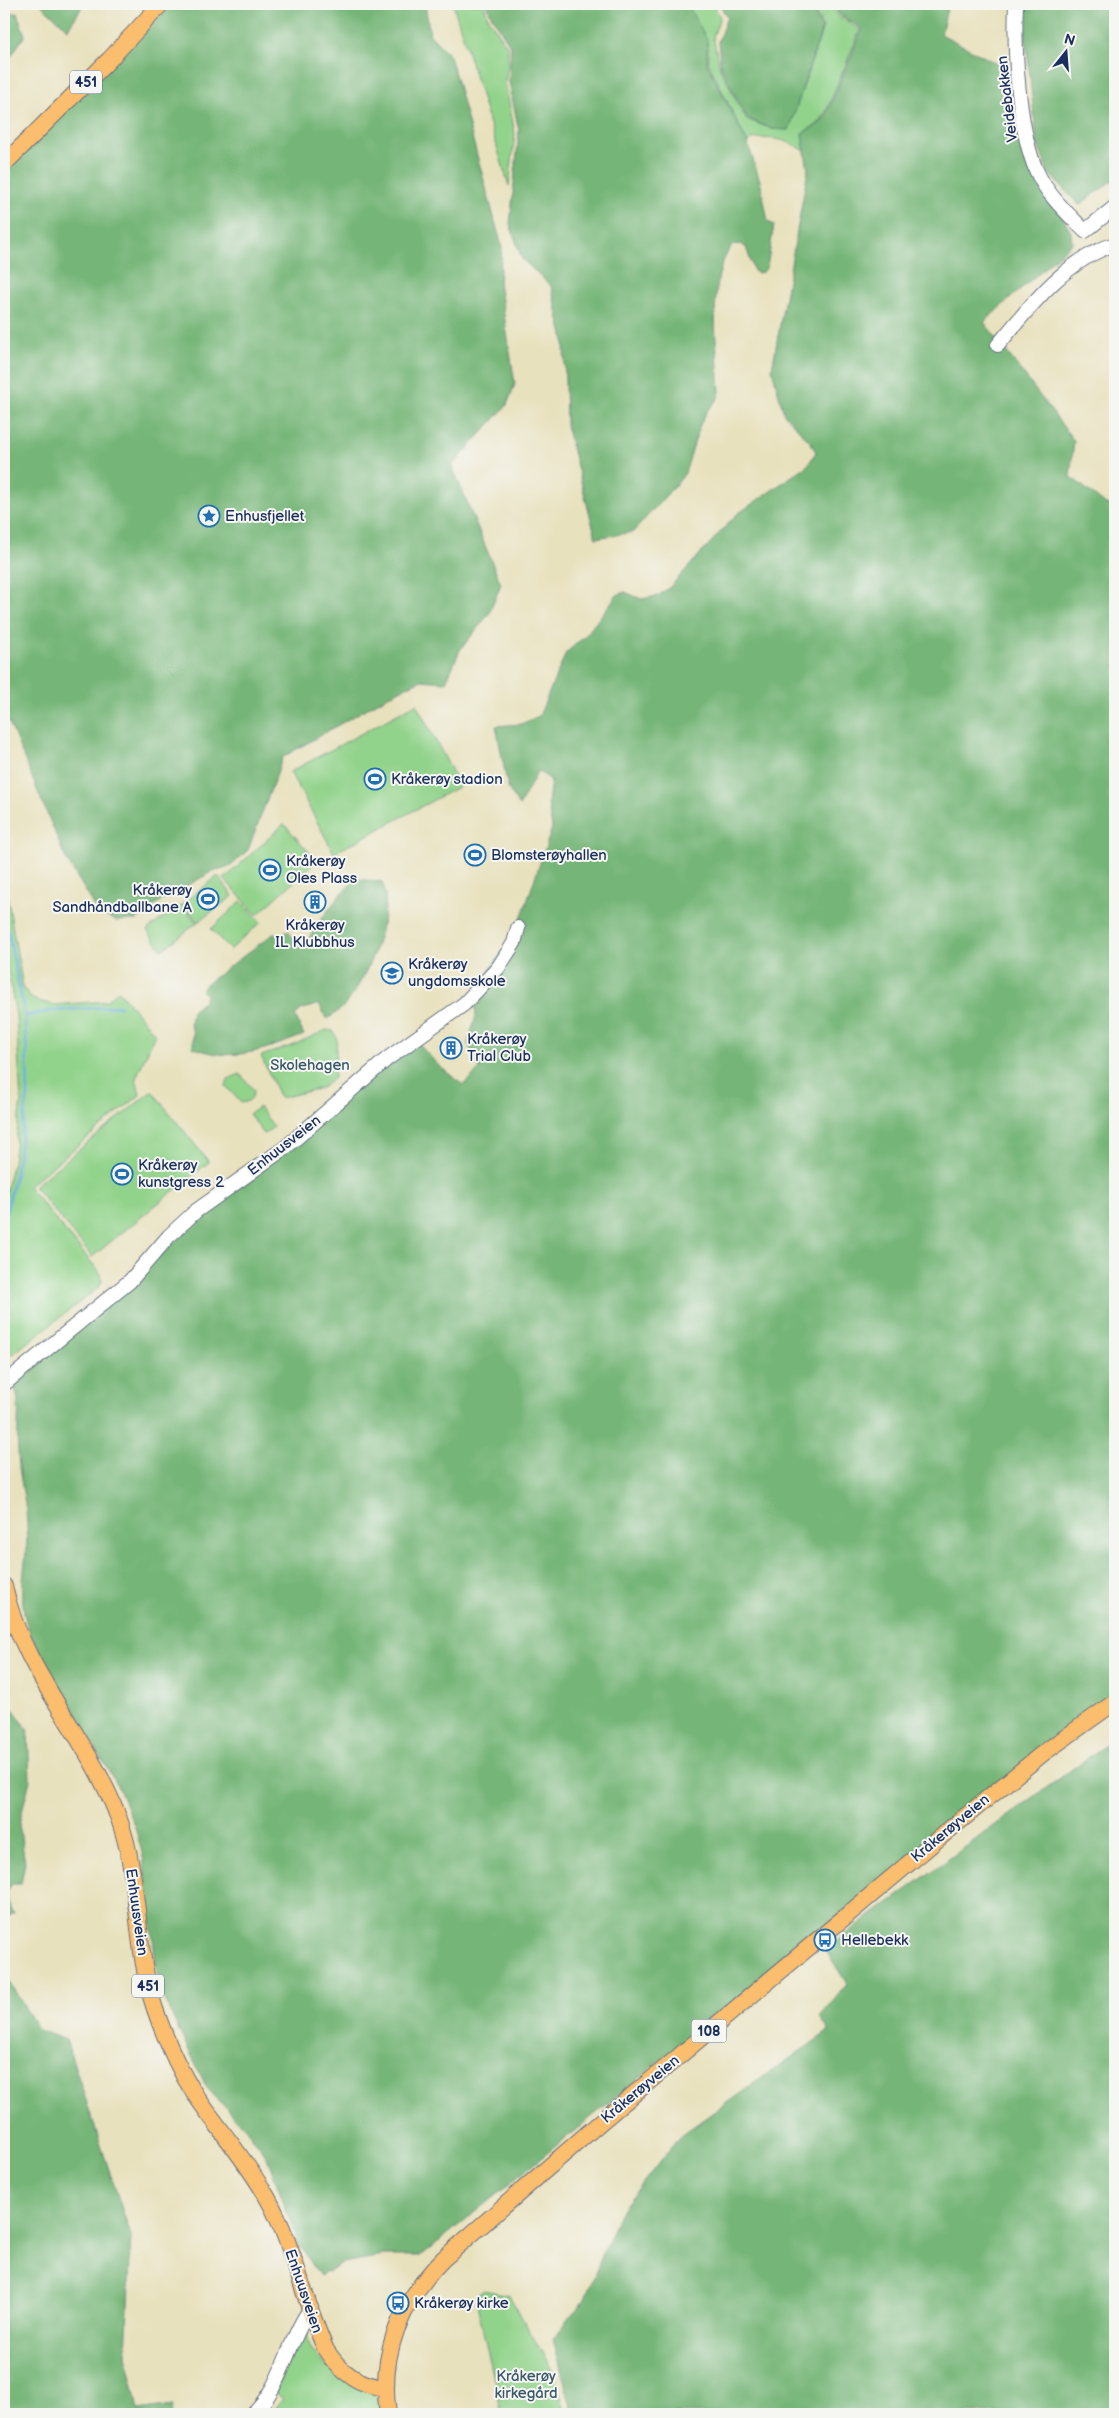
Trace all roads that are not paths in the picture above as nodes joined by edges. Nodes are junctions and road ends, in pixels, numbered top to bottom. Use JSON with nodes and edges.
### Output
{"nodes":[{"id":1,"x":161,"y":4,"type":"edge"},
{"id":2,"x":1016,"y":4,"type":"edge"},
{"id":3,"x":4,"y":164,"type":"edge"},
{"id":4,"x":1115,"y":207,"type":"edge"},
{"id":5,"x":1115,"y":244,"type":"edge"},
{"id":6,"x":998,"y":345,"type":"dead end"},
{"id":7,"x":518,"y":928,"type":"dead end"},
{"id":8,"x":4,"y":1384,"type":"edge"},
{"id":9,"x":4,"y":1586,"type":"edge"},
{"id":10,"x":1115,"y":1702,"type":"edge"},
{"id":11,"x":311,"y":2308,"type":"junction"},
{"id":12,"x":385,"y":2381,"type":"junction"},
{"id":13,"x":252,"y":2414,"type":"edge"},
{"id":14,"x":388,"y":2414,"type":"edge"}],
"edges":[{"from":1,"to":3,"type":"main road","number":"451"},
{"from":2,"to":4,"type":"street","name":"Veidebakken"},
{"from":5,"to":6,"type":"street"},
{"from":7,"to":8,"type":"street","name":"Enhuusveien"},
{"from":9,"to":11,"type":"main road","name":"Enhuusveien","number":"451"},
{"from":10,"to":12,"type":"main road","name":"Kråkerøyveien","number":"108"},
{"from":11,"to":12,"type":"main road","name":"Enhuusveien","number":"451"},
{"from":11,"to":13,"type":"street"},
{"from":12,"to":14,"type":"main road","name":"Kråkerøyveien","number":"108"}]}
